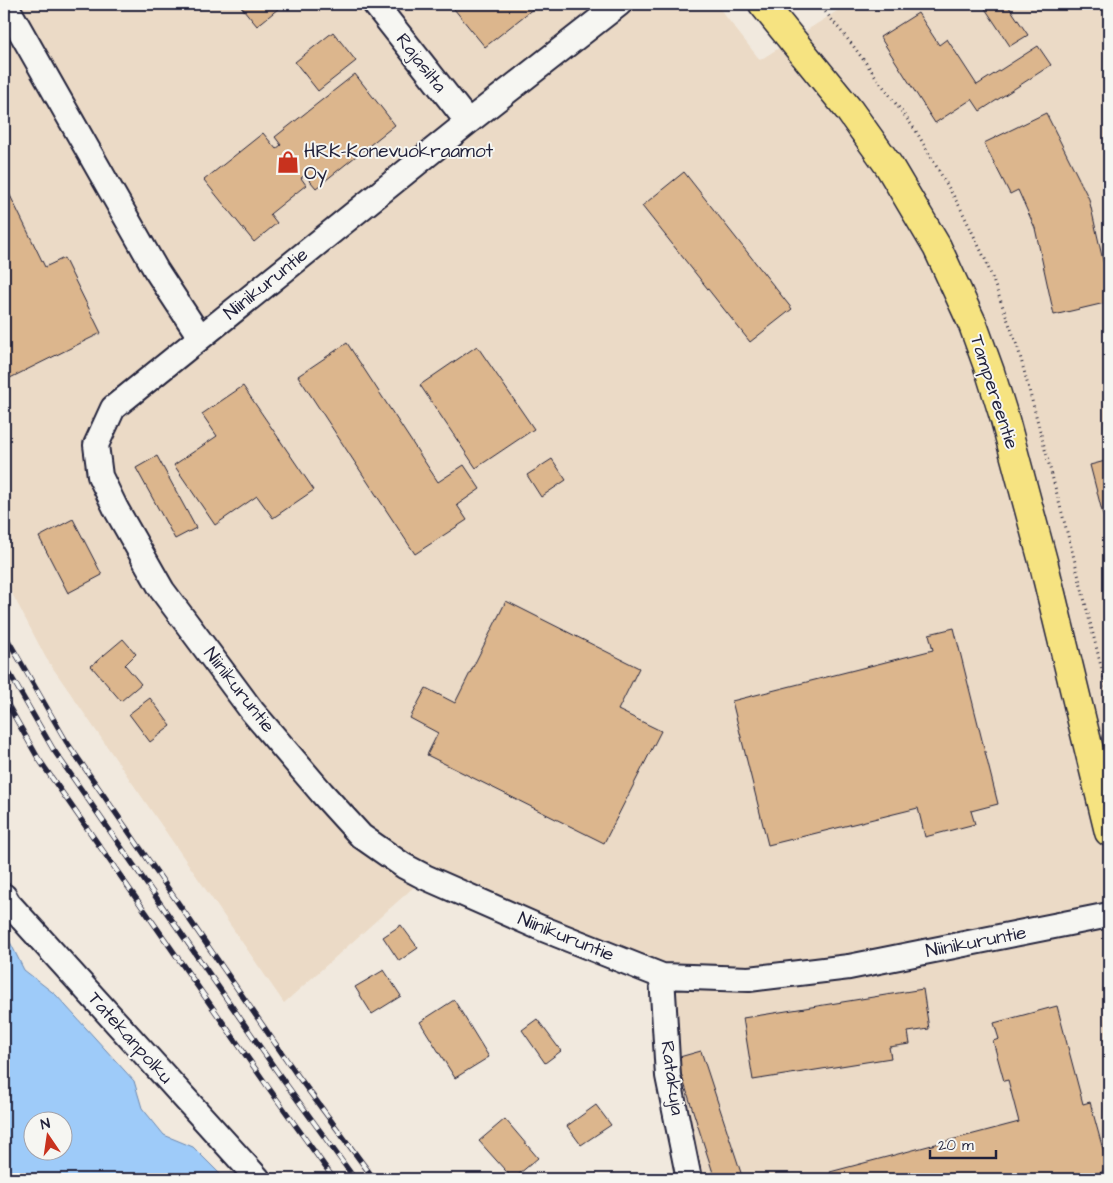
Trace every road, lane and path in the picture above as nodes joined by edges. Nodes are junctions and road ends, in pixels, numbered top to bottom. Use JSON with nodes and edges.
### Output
{"nodes":[{"id":1,"x":5,"y":4,"type":"edge"},
{"id":2,"x":375,"y":4,"type":"edge"},
{"id":3,"x":620,"y":4,"type":"edge"},
{"id":4,"x":764,"y":4,"type":"edge"},
{"id":5,"x":468,"y":122,"type":"junction"},
{"id":6,"x":200,"y":338,"type":"junction"},
{"id":7,"x":1109,"y":832,"type":"edge"},
{"id":8,"x":4,"y":896,"type":"edge"},
{"id":9,"x":1109,"y":915,"type":"edge"},
{"id":10,"x":662,"y":976,"type":"junction"},
{"id":11,"x":258,"y":1179,"type":"edge"},
{"id":12,"x":689,"y":1179,"type":"edge"}],
"edges":[{"from":1,"to":6,"type":"street"},
{"from":2,"to":5,"type":"street","name":"Rajasilta"},
{"from":3,"to":5,"type":"street","name":"Niinikuruntie"},
{"from":4,"to":7,"type":"main road","name":"Tampereentie"},
{"from":5,"to":6,"type":"street","name":"Niinikuruntie"},
{"from":6,"to":10,"type":"street","name":"Niinikuruntie"},
{"from":8,"to":11,"type":"street","name":"Tatekanpolku"},
{"from":9,"to":10,"type":"street","name":"Niinikuruntie"},
{"from":10,"to":12,"type":"street","name":"Ratakuja"}]}
